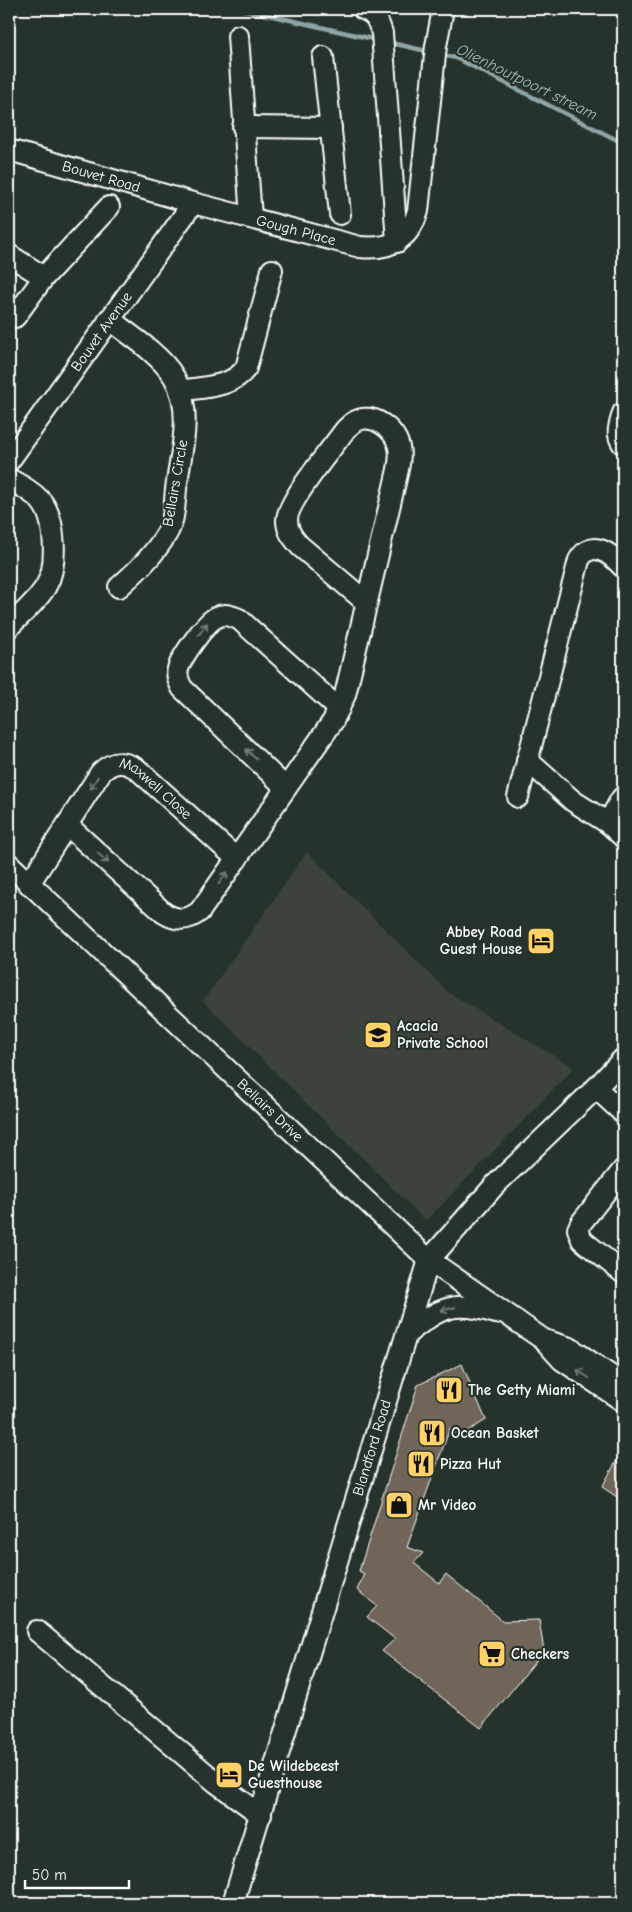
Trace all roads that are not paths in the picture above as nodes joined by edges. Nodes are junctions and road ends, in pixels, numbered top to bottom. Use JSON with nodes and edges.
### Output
{"nodes":[{"id":1,"x":363,"y":9,"type":"edge"},
{"id":2,"x":443,"y":9,"type":"edge"},
{"id":3,"x":238,"y":36,"type":"dead end"},
{"id":4,"x":323,"y":57,"type":"dead end"},
{"id":5,"x":243,"y":127,"type":"junction"},
{"id":6,"x":331,"y":128,"type":"junction"},
{"id":7,"x":9,"y":150,"type":"edge"},
{"id":8,"x":193,"y":204,"type":"junction"},
{"id":9,"x":109,"y":207,"type":"dead end"},
{"id":10,"x":340,"y":214,"type":"dead end"},
{"id":11,"x":251,"y":218,"type":"junction"},
{"id":12,"x":397,"y":242,"type":"junction"},
{"id":13,"x":9,"y":255,"type":"edge"},
{"id":14,"x":272,"y":270,"type":"dead end"},
{"id":15,"x":44,"y":277,"type":"junction"},
{"id":16,"x":15,"y":317,"type":"dead end"},
{"id":17,"x":109,"y":319,"type":"junction"},
{"id":18,"x":180,"y":391,"type":"junction"},
{"id":19,"x":623,"y":413,"type":"edge"},
{"id":20,"x":623,"y":444,"type":"edge"},
{"id":21,"x":9,"y":461,"type":"edge"},
{"id":22,"x":9,"y":479,"type":"edge"},
{"id":23,"x":623,"y":567,"type":"edge"},
{"id":24,"x":119,"y":587,"type":"dead end"},
{"id":25,"x":366,"y":602,"type":"junction"},
{"id":26,"x":9,"y":626,"type":"edge"},
{"id":27,"x":339,"y":709,"type":"junction"},
{"id":28,"x":527,"y":760,"type":"junction"},
{"id":29,"x":286,"y":788,"type":"junction"},
{"id":30,"x":518,"y":797,"type":"dead end"},
{"id":31,"x":623,"y":798,"type":"edge"},
{"id":32,"x":608,"y":823,"type":"junction"},
{"id":33,"x":67,"y":825,"type":"junction"},
{"id":34,"x":623,"y":837,"type":"edge"},
{"id":35,"x":237,"y":859,"type":"junction"},
{"id":36,"x":9,"y":864,"type":"edge"},
{"id":37,"x":29,"y":884,"type":"junction"},
{"id":38,"x":623,"y":1059,"type":"edge"},
{"id":39,"x":596,"y":1088,"type":"junction"},
{"id":40,"x":623,"y":1113,"type":"edge"},
{"id":41,"x":623,"y":1170,"type":"edge"},
{"id":42,"x":429,"y":1260,"type":"junction"},
{"id":43,"x":623,"y":1273,"type":"edge"},
{"id":44,"x":512,"y":1317,"type":"junction"},
{"id":45,"x":408,"y":1333,"type":"junction"},
{"id":46,"x":544,"y":1340,"type":"junction"},
{"id":47,"x":623,"y":1384,"type":"edge"},
{"id":48,"x":623,"y":1401,"type":"edge"},
{"id":49,"x":37,"y":1631,"type":"dead end"},
{"id":50,"x":261,"y":1815,"type":"junction"},
{"id":51,"x":233,"y":1903,"type":"edge"}],
"edges":[{"from":1,"to":12,"type":"street"},
{"from":2,"to":12,"type":"street"},
{"from":3,"to":5,"type":"street"},
{"from":4,"to":6,"type":"street"},
{"from":5,"to":6,"type":"street"},
{"from":5,"to":11,"type":"street"},
{"from":6,"to":10,"type":"street"},
{"from":7,"to":8,"type":"street","name":"Bouvet Road"},
{"from":8,"to":11,"type":"street","name":"Gough Place"},
{"from":8,"to":17,"type":"street","name":"Bouvet Avenue"},
{"from":9,"to":15,"type":"street"},
{"from":11,"to":12,"type":"street","name":"Gough Place"},
{"from":13,"to":15,"type":"street"},
{"from":14,"to":18,"type":"street"},
{"from":15,"to":16,"type":"street"},
{"from":17,"to":18,"type":"street","name":"Bellairs Circle"},
{"from":17,"to":21,"type":"street","name":"Bouvet Avenue"},
{"from":18,"to":24,"type":"street","name":"Bellairs Circle"},
{"from":19,"to":20,"type":"street"},
{"from":22,"to":26,"type":"street"},
{"from":23,"to":28,"type":"street"},
{"from":25,"to":25,"type":"street"},
{"from":25,"to":27,"type":"street"},
{"from":27,"to":29,"type":"street"},
{"from":29,"to":27,"type":"street","one_way":true},
{"from":28,"to":30,"type":"street"},
{"from":28,"to":32,"type":"street"},
{"from":29,"to":35,"type":"street"},
{"from":31,"to":32,"type":"street"},
{"from":32,"to":34,"type":"street"},
{"from":33,"to":35,"type":"street","one_way":true},
{"from":35,"to":33,"type":"street","name":"Maxwell Close","one_way":true},
{"from":33,"to":37,"type":"street","name":"Maxwell Close"},
{"from":36,"to":37,"type":"street","name":"Bellairs Drive"},
{"from":37,"to":42,"type":"street","name":"Bellairs Drive"},
{"from":38,"to":39,"type":"street","name":"Blandford Road"},
{"from":39,"to":40,"type":"street"},
{"from":39,"to":42,"type":"street","name":"Blandford Road"},
{"from":41,"to":43,"type":"street"},
{"from":42,"to":44,"type":"street","name":"Bellairs Drive"},
{"from":42,"to":45,"type":"street","name":"Blandford Road"},
{"from":44,"to":45,"type":"street","one_way":true},
{"from":44,"to":46,"type":"street","name":"Bellairs Drive"},
{"from":45,"to":50,"type":"street","name":"Blandford Road"},
{"from":46,"to":47,"type":"street","name":"Bellairs Drive"},
{"from":48,"to":46,"type":"street","name":"Bellairs Drive","one_way":true},
{"from":49,"to":50,"type":"street"},
{"from":50,"to":51,"type":"street","name":"Blandford Road"}]}
